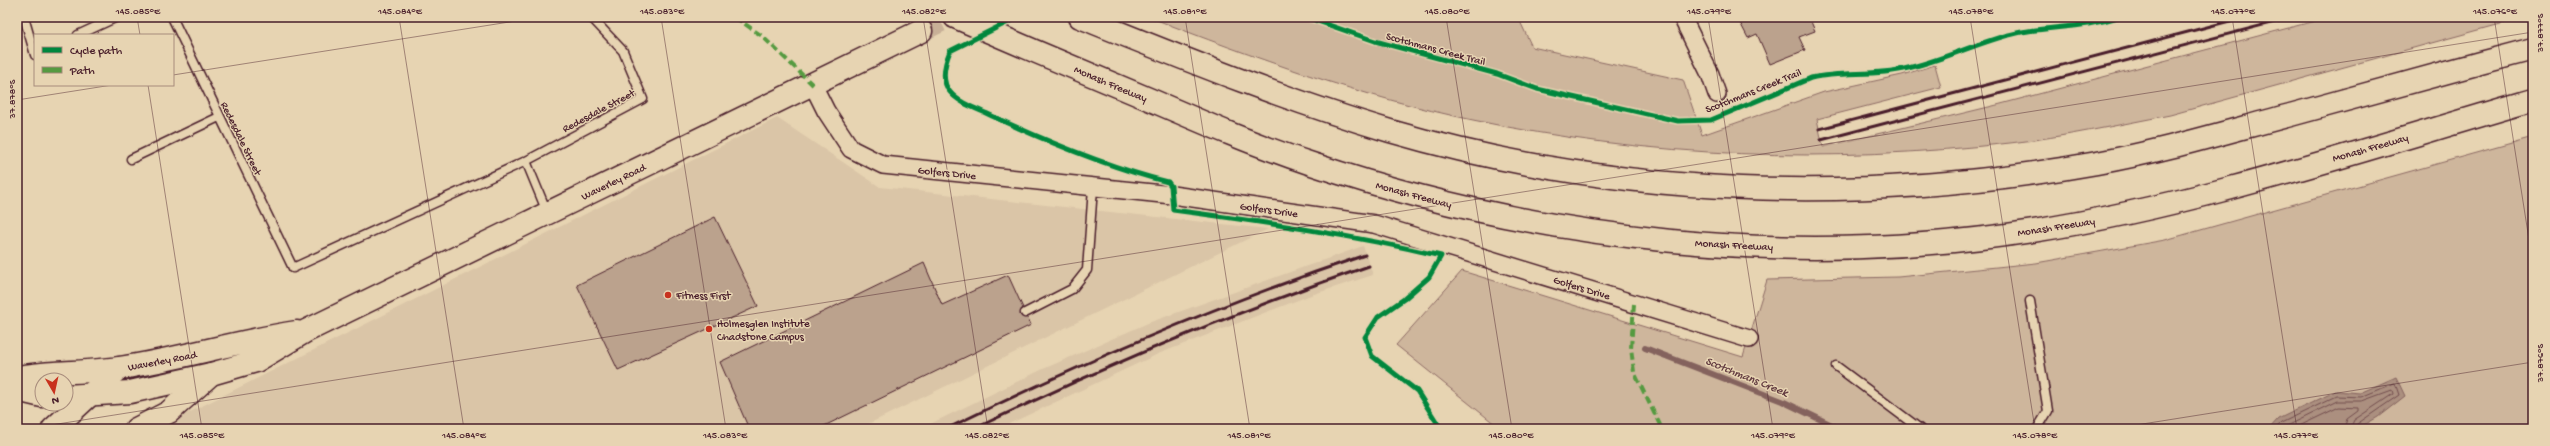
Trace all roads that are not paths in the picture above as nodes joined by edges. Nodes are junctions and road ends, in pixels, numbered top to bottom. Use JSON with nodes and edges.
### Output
{"nodes":[{"id":1,"x":24,"y":17,"type":"edge"},
{"id":2,"x":117,"y":17,"type":"edge"},
{"id":3,"x":172,"y":17,"type":"edge"},
{"id":4,"x":591,"y":17,"type":"edge"},
{"id":5,"x":955,"y":17,"type":"edge"},
{"id":6,"x":1081,"y":17,"type":"edge"},
{"id":7,"x":1682,"y":17,"type":"edge"},
{"id":8,"x":921,"y":31,"type":"tunnel mouth"},
{"id":9,"x":80,"y":34,"type":"edge"},
{"id":10,"x":2533,"y":49,"type":"edge"},
{"id":11,"x":34,"y":52,"type":"edge"},
{"id":12,"x":813,"y":85,"type":"junction"},
{"id":13,"x":1717,"y":94,"type":"dead end"},
{"id":14,"x":2533,"y":100,"type":"edge"},
{"id":15,"x":219,"y":117,"type":"junction"},
{"id":16,"x":131,"y":159,"type":"dead end"},
{"id":17,"x":526,"y":161,"type":"junction"},
{"id":18,"x":1093,"y":188,"type":"junction"},
{"id":19,"x":548,"y":212,"type":"junction"},
{"id":20,"x":2030,"y":301,"type":"dead end"},
{"id":21,"x":1025,"y":313,"type":"dead end"},
{"id":22,"x":306,"y":331,"type":"junction"},
{"id":23,"x":1749,"y":339,"type":"dead end"},
{"id":24,"x":1836,"y":366,"type":"dead end"},
{"id":25,"x":120,"y":368,"type":"junction"},
{"id":26,"x":211,"y":374,"type":"junction"},
{"id":27,"x":17,"y":377,"type":"edge"},
{"id":28,"x":17,"y":390,"type":"edge"},
{"id":29,"x":34,"y":394,"type":"edge"},
{"id":30,"x":74,"y":396,"type":"edge"},
{"id":31,"x":89,"y":396,"type":"junction"},
{"id":32,"x":53,"y":429,"type":"edge"},
{"id":33,"x":136,"y":429,"type":"edge"},
{"id":34,"x":1920,"y":429,"type":"edge"},
{"id":35,"x":2037,"y":429,"type":"edge"}],
"edges":[{"from":1,"to":11,"type":"lane"},
{"from":2,"to":9,"type":"lane"},
{"from":3,"to":15,"type":"lane","name":"Redesdale Street"},
{"from":4,"to":17,"type":"lane","name":"Redesdale Street"},
{"from":5,"to":14,"type":"main road","name":"Monash Freeway"},
{"from":6,"to":10,"type":"main road"},
{"from":7,"to":13,"type":"street"},
{"from":8,"to":12,"type":"main road","name":"Waverley Road"},
{"from":12,"to":18,"type":"street","name":"Golfers Drive"},
{"from":12,"to":19,"type":"main road","name":"Waverley Road"},
{"from":15,"to":16,"type":"lane"},
{"from":15,"to":17,"type":"lane","name":"Redesdale Street"},
{"from":17,"to":19,"type":"lane"},
{"from":18,"to":21,"type":"lane"},
{"from":18,"to":23,"type":"street","name":"Golfers Drive"},
{"from":19,"to":22,"type":"main road","name":"Waverley Road"},
{"from":20,"to":35,"type":"lane"},
{"from":22,"to":25,"type":"main road","name":"Waverley Road"},
{"from":22,"to":26,"type":"main road","name":"Waverley Road"},
{"from":24,"to":34,"type":"lane"},
{"from":25,"to":27,"type":"main road","name":"Waverley Road"},
{"from":25,"to":31,"type":"main road"},
{"from":26,"to":31,"type":"main road","name":"Waverley Road"},
{"from":26,"to":33,"type":"main road"},
{"from":28,"to":29,"type":"main road"},
{"from":30,"to":31,"type":"main road","name":"Waverley Road"},
{"from":31,"to":32,"type":"main road"}]}
